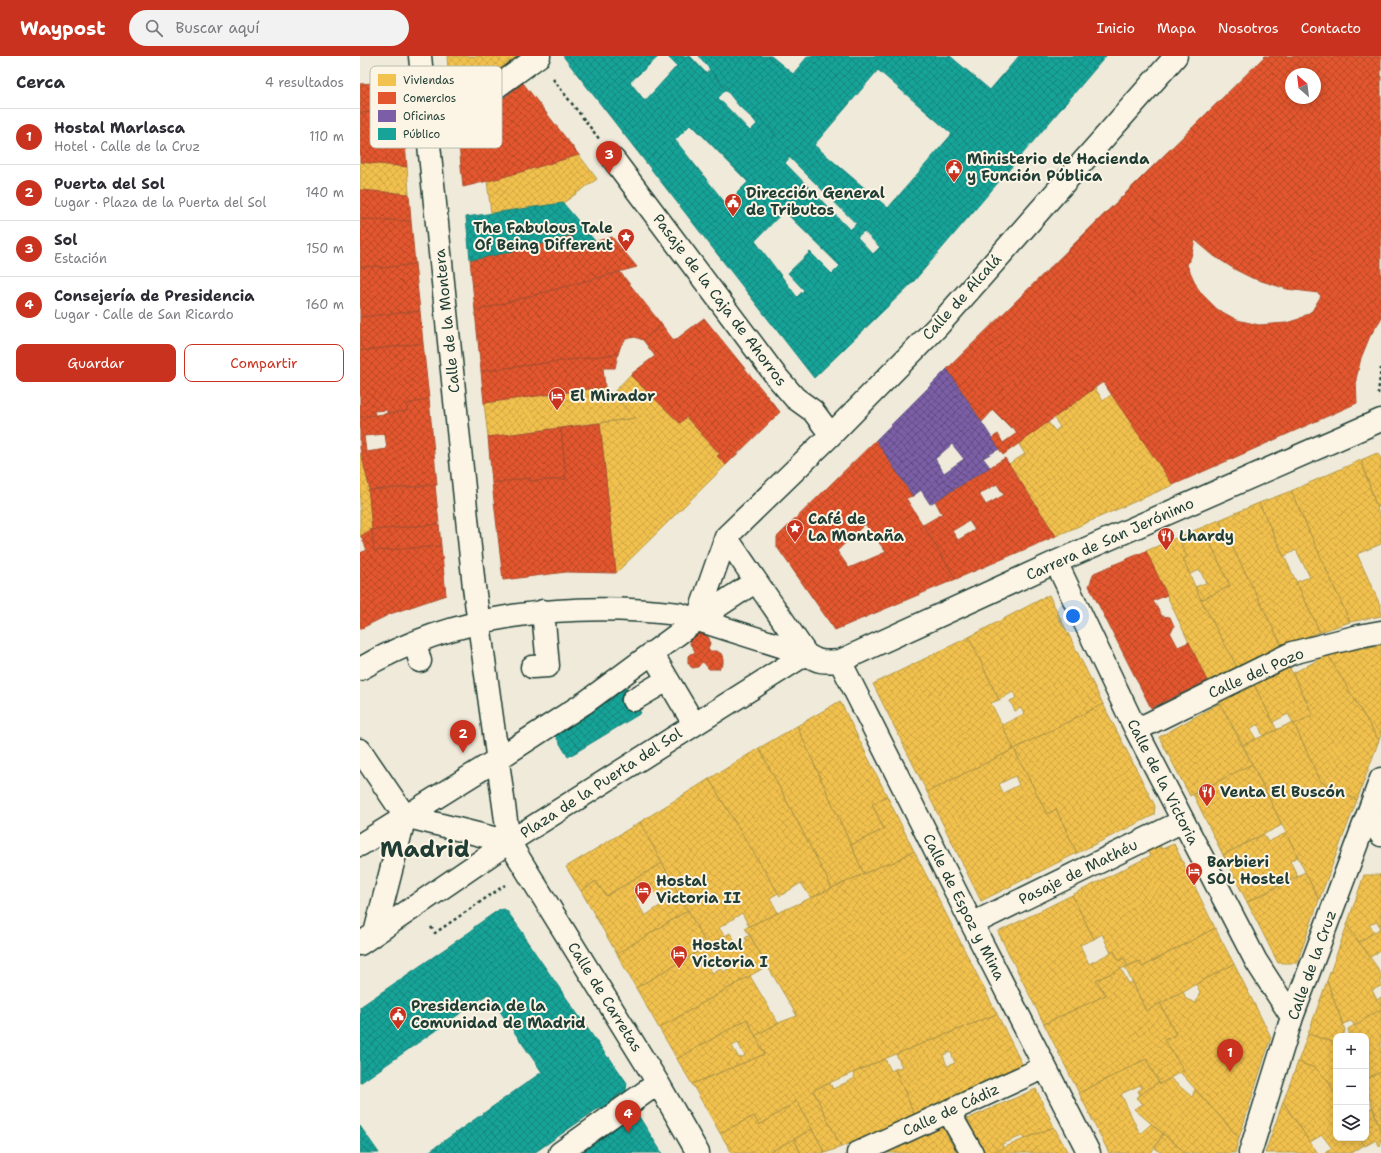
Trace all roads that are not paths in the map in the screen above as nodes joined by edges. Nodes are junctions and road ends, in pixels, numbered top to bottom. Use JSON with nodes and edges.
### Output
{"nodes":[{"id":1,"x":420,"y":56,"type":"edge"},
{"id":2,"x":1176,"y":56,"type":"edge"},
{"id":3,"x":538,"y":57,"type":"edge"},
{"id":4,"x":421,"y":66,"type":"edge"},
{"id":5,"x":502,"y":83,"type":"edge"},
{"id":6,"x":429,"y":148,"type":"edge"},
{"id":7,"x":614,"y":160,"type":"dead end"},
{"id":8,"x":1381,"y":420,"type":"edge"},
{"id":9,"x":831,"y":435,"type":"junction"},
{"id":10,"x":731,"y":532,"type":"junction"},
{"id":11,"x":1056,"y":562,"type":"junction"},
{"id":12,"x":756,"y":581,"type":"junction"},
{"id":13,"x":544,"y":619,"type":"junction"},
{"id":14,"x":697,"y":620,"type":"junction"},
{"id":15,"x":479,"y":622,"type":"junction"},
{"id":16,"x":1381,"y":632,"type":"edge"},
{"id":17,"x":652,"y":653,"type":"junction"},
{"id":18,"x":806,"y":654,"type":"junction"},
{"id":19,"x":840,"y":661,"type":"junction"},
{"id":20,"x":532,"y":667,"type":"dead end"},
{"id":21,"x":360,"y":669,"type":"edge"},
{"id":22,"x":667,"y":680,"type":"junction"},
{"id":23,"x":633,"y":700,"type":"dead end"},
{"id":24,"x":694,"y":724,"type":"junction"},
{"id":25,"x":1136,"y":730,"type":"junction"},
{"id":26,"x":360,"y":750,"type":"edge"},
{"id":27,"x":498,"y":759,"type":"junction"},
{"id":28,"x":1381,"y":779,"type":"edge"},
{"id":29,"x":1370,"y":808,"type":"junction"},
{"id":30,"x":405,"y":816,"type":"junction"},
{"id":31,"x":1183,"y":821,"type":"junction"},
{"id":32,"x":1381,"y":835,"type":"edge"},
{"id":33,"x":509,"y":842,"type":"junction"},
{"id":34,"x":360,"y":845,"type":"edge"},
{"id":35,"x":972,"y":924,"type":"junction"},
{"id":36,"x":365,"y":934,"type":"edge"},
{"id":37,"x":1292,"y":1017,"type":"junction"},
{"id":38,"x":1045,"y":1067,"type":"junction"},
{"id":39,"x":658,"y":1083,"type":"junction"},
{"id":40,"x":948,"y":1111,"type":"junction"},
{"id":41,"x":560,"y":1153,"type":"edge"},
{"id":42,"x":698,"y":1153,"type":"edge"},
{"id":43,"x":858,"y":1153,"type":"edge"},
{"id":44,"x":972,"y":1153,"type":"edge"},
{"id":45,"x":1089,"y":1153,"type":"edge"},
{"id":46,"x":1250,"y":1153,"type":"edge"}],
"edges":[{"from":1,"to":4,"type":"street","name":"Calle de la Montera"},
{"from":2,"to":9,"type":"street","name":"Calle de Alcalá"},
{"from":3,"to":5,"type":"street"},
{"from":6,"to":15,"type":"street","name":"Calle de la Montera"},
{"from":7,"to":9,"type":"street","name":"Pasaje de la Caja de Ahorros"},
{"from":8,"to":11,"type":"street","name":"Carrera de San Jerónimo"},
{"from":9,"to":10,"type":"street","name":"Calle de Alcalá"},
{"from":10,"to":12,"type":"street"},
{"from":10,"to":14,"type":"street"},
{"from":11,"to":19,"type":"street","name":"Carrera de San Jerónimo"},
{"from":11,"to":25,"type":"street","name":"Calle de la Victoria"},
{"from":12,"to":14,"type":"street"},
{"from":12,"to":18,"type":"street"},
{"from":13,"to":14,"type":"street"},
{"from":13,"to":15,"type":"street"},
{"from":13,"to":20,"type":"street"},
{"from":14,"to":17,"type":"street"},
{"from":14,"to":18,"type":"street"},
{"from":15,"to":21,"type":"street"},
{"from":15,"to":27,"type":"street","name":"Plaza de la Puerta del Sol"},
{"from":16,"to":25,"type":"street","name":"Calle del Pozo"},
{"from":17,"to":22,"type":"street","name":"Plaza de la Puerta del Sol"},
{"from":17,"to":27,"type":"street"},
{"from":18,"to":19,"type":"street"},
{"from":18,"to":24,"type":"street","name":"Plaza de la Puerta del Sol"},
{"from":19,"to":35,"type":"street","name":"Calle de Espoz y Mina"},
{"from":22,"to":23,"type":"street"},
{"from":22,"to":24,"type":"street","name":"Plaza de la Puerta del Sol"},
{"from":24,"to":33,"type":"street","name":"Plaza de la Puerta del Sol"},
{"from":25,"to":31,"type":"street","name":"Calle de la Victoria"},
{"from":26,"to":30,"type":"street"},
{"from":27,"to":30,"type":"street"},
{"from":27,"to":33,"type":"street","name":"Plaza de la Puerta del Sol"},
{"from":28,"to":29,"type":"street","name":"Calle de la Cruz"},
{"from":29,"to":32,"type":"street"},
{"from":29,"to":37,"type":"street","name":"Calle de la Cruz"},
{"from":30,"to":33,"type":"street","name":"Plaza de la Puerta del Sol"},
{"from":30,"to":34,"type":"street"},
{"from":30,"to":36,"type":"street","name":"Plaza de la Puerta del Sol"},
{"from":31,"to":35,"type":"street","name":"Pasaje de Mathéu"},
{"from":31,"to":37,"type":"street","name":"Calle de la Victoria"},
{"from":33,"to":36,"type":"street","name":"Plaza de la Puerta del Sol"},
{"from":33,"to":39,"type":"street","name":"Calle de Carretas"},
{"from":35,"to":38,"type":"street","name":"Calle de Espoz y Mina"},
{"from":37,"to":46,"type":"street","name":"Calle de la Cruz"},
{"from":38,"to":40,"type":"street","name":"Calle de Cádiz"},
{"from":38,"to":45,"type":"street","name":"Calle de Espoz y Mina"},
{"from":39,"to":41,"type":"street"},
{"from":39,"to":42,"type":"street","name":"Calle de Carretas"},
{"from":40,"to":43,"type":"street","name":"Calle de Cádiz"},
{"from":40,"to":44,"type":"street"}]}
